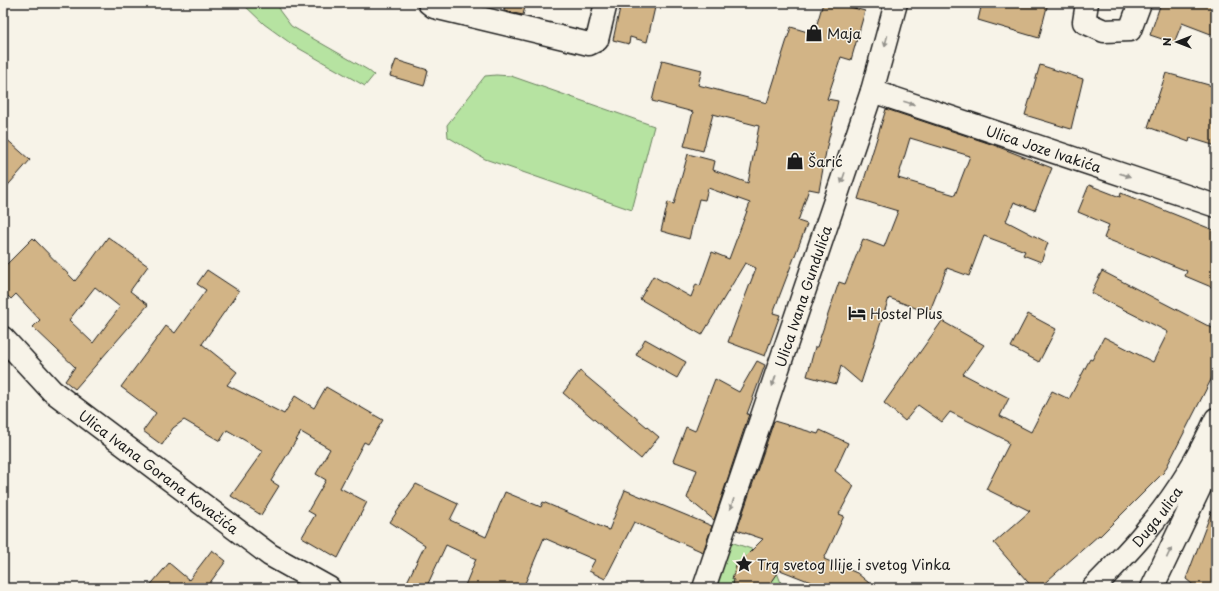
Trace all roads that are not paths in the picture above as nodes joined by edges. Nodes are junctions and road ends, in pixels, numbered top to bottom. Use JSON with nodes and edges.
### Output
{"nodes":[{"id":1,"x":428,"y":3,"type":"edge"},
{"id":2,"x":606,"y":3,"type":"edge"},
{"id":3,"x":896,"y":3,"type":"edge"},
{"id":4,"x":1087,"y":3,"type":"edge"},
{"id":5,"x":1140,"y":3,"type":"edge"},
{"id":6,"x":872,"y":91,"type":"junction"},
{"id":7,"x":1216,"y":206,"type":"edge"},
{"id":8,"x":3,"y":338,"type":"edge"},
{"id":9,"x":1212,"y":427,"type":"edge"},
{"id":10,"x":329,"y":588,"type":"edge"},
{"id":11,"x":704,"y":588,"type":"edge"},
{"id":12,"x":1093,"y":588,"type":"edge"},
{"id":13,"x":1152,"y":588,"type":"edge"}],
"edges":[{"from":1,"to":2,"type":"street"},
{"from":3,"to":6,"type":"street","name":"Ulica Ivana Gundulića","one_way":true},
{"from":4,"to":5,"type":"street"},
{"from":6,"to":7,"type":"street","name":"Ulica Joze Ivakića","one_way":true},
{"from":6,"to":11,"type":"street","name":"Ulica Ivana Gundulića","one_way":true},
{"from":8,"to":10,"type":"street","name":"Ulica Ivana Gorana Kovačića"},
{"from":9,"to":12,"type":"street","name":"Duga ulica"},
{"from":13,"to":9,"type":"street","name":"Duga ulica","one_way":true}]}
